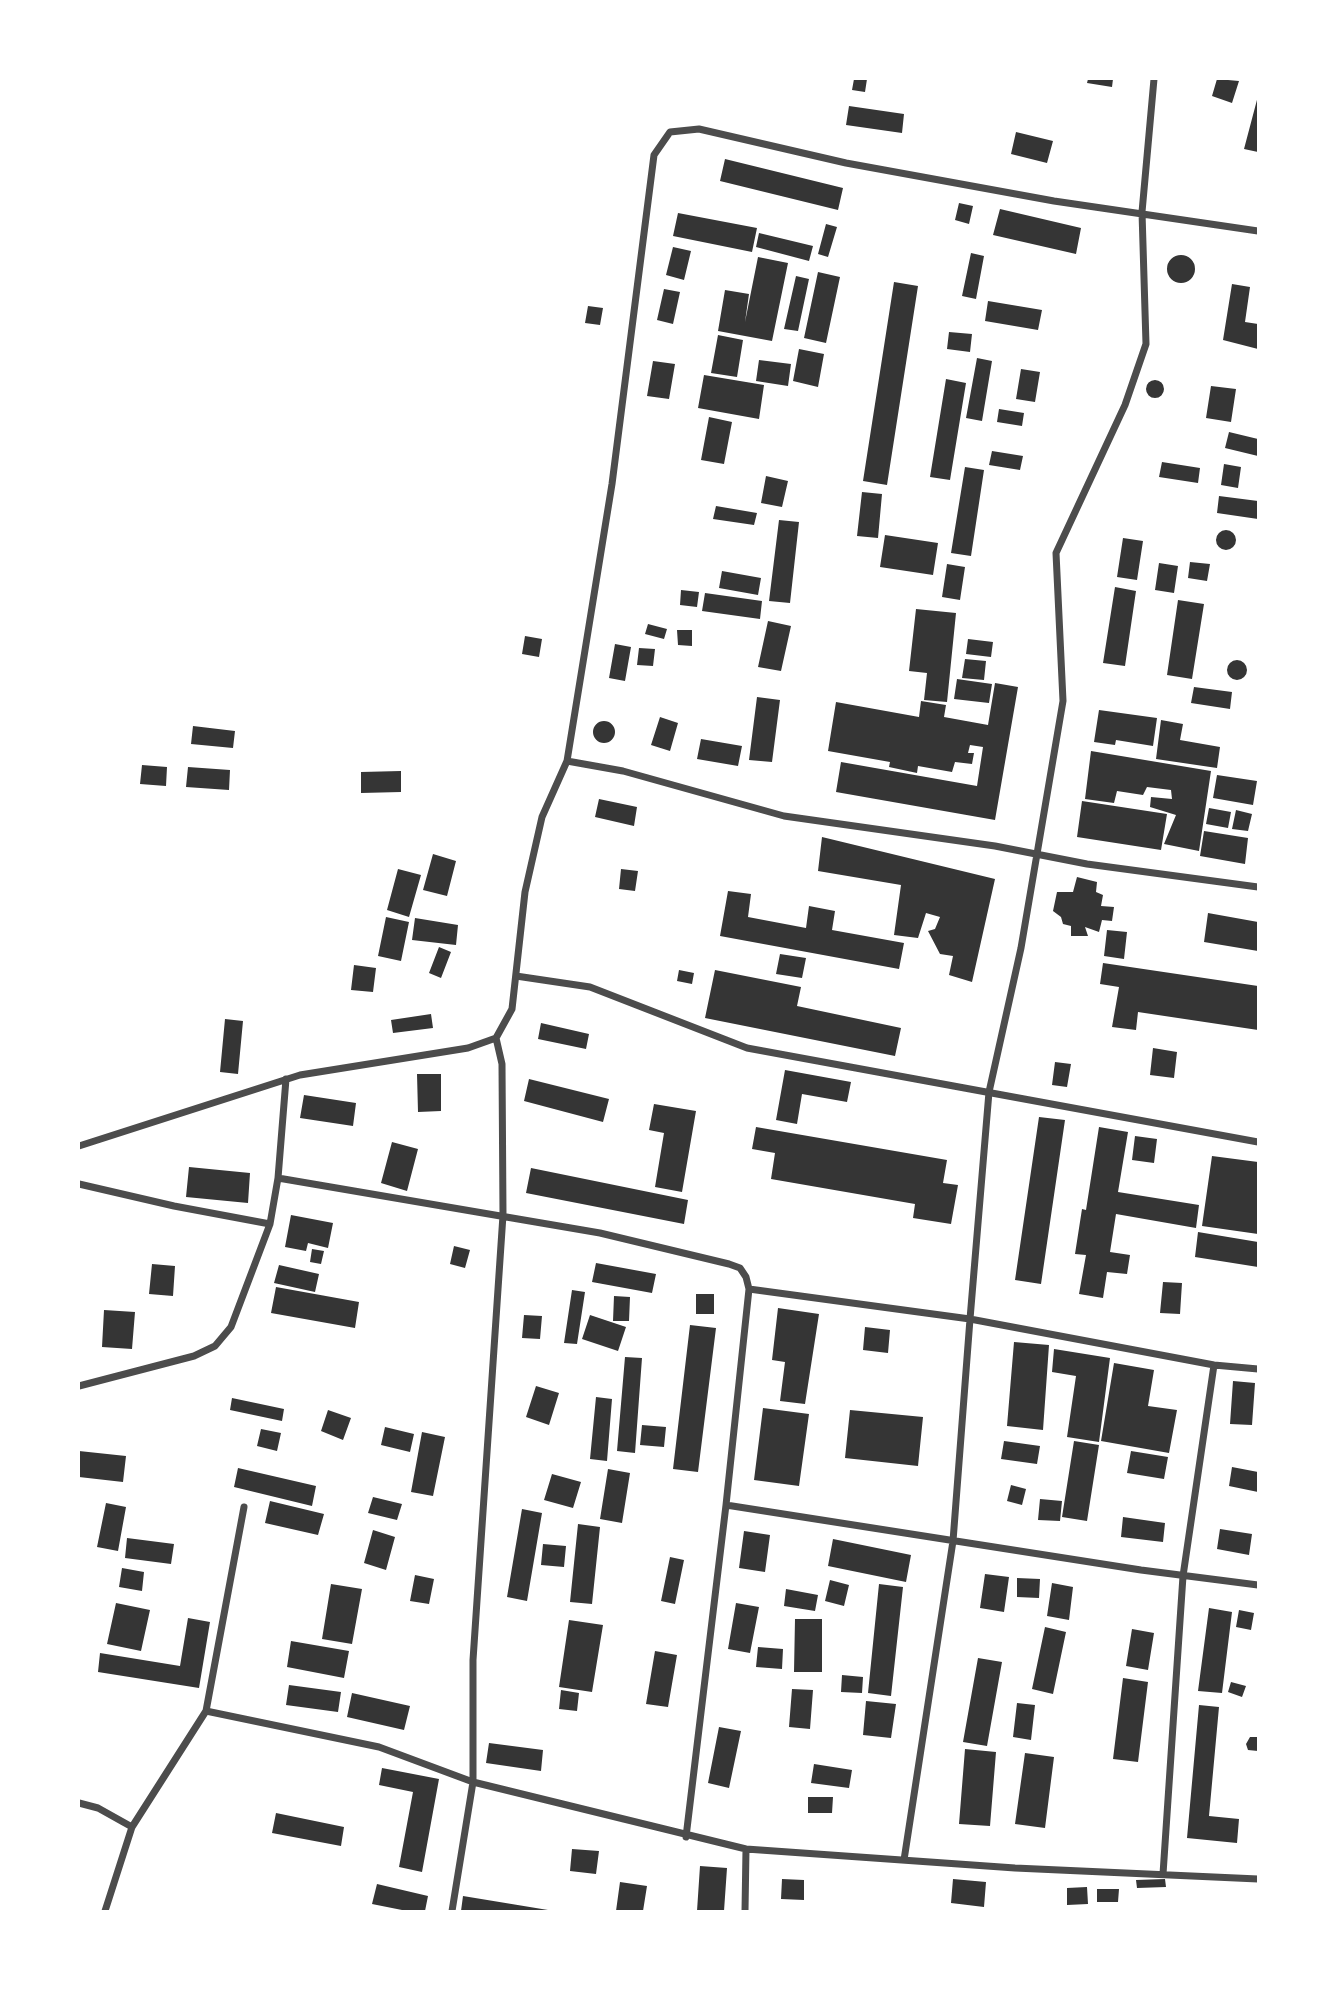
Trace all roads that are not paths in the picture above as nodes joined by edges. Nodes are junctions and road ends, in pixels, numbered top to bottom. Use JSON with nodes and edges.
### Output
{"nodes":[{"id":1,"x":1154,"y":79,"type":"edge"},
{"id":2,"x":1142,"y":212,"type":"junction"},
{"id":3,"x":1258,"y":230,"type":"edge"},
{"id":4,"x":566,"y":761,"type":"junction"},
{"id":5,"x":1039,"y":853,"type":"junction"},
{"id":6,"x":1258,"y":887,"type":"edge"},
{"id":7,"x":516,"y":976,"type":"junction"},
{"id":8,"x":496,"y":1038,"type":"junction"},
{"id":9,"x":286,"y":1079,"type":"junction"},
{"id":10,"x":989,"y":1092,"type":"junction"},
{"id":11,"x":1258,"y":1142,"type":"edge"},
{"id":12,"x":79,"y":1146,"type":"edge"},
{"id":13,"x":278,"y":1178,"type":"junction"},
{"id":14,"x":79,"y":1184,"type":"edge"},
{"id":15,"x":503,"y":1215,"type":"junction"},
{"id":16,"x":270,"y":1224,"type":"junction"},
{"id":17,"x":749,"y":1289,"type":"junction"},
{"id":18,"x":970,"y":1319,"type":"junction"},
{"id":19,"x":1214,"y":1364,"type":"junction"},
{"id":20,"x":1258,"y":1369,"type":"edge"},
{"id":21,"x":79,"y":1386,"type":"edge"},
{"id":22,"x":726,"y":1505,"type":"junction"},
{"id":23,"x":244,"y":1507,"type":"dead end"},
{"id":24,"x":953,"y":1541,"type":"junction"},
{"id":25,"x":1184,"y":1576,"type":"junction"},
{"id":26,"x":1258,"y":1585,"type":"edge"},
{"id":27,"x":206,"y":1712,"type":"junction"},
{"id":28,"x":473,"y":1782,"type":"junction"},
{"id":29,"x":79,"y":1803,"type":"edge"},
{"id":30,"x":132,"y":1827,"type":"junction"},
{"id":31,"x":686,"y":1837,"type":"junction"},
{"id":32,"x":746,"y":1849,"type":"junction"},
{"id":33,"x":904,"y":1860,"type":"junction"},
{"id":34,"x":1163,"y":1874,"type":"junction"},
{"id":35,"x":1258,"y":1879,"type":"edge"},
{"id":36,"x":106,"y":1911,"type":"edge"},
{"id":37,"x":452,"y":1911,"type":"edge"},
{"id":38,"x":745,"y":1911,"type":"edge"}],
"edges":[{"from":1,"to":2,"type":"street"},
{"from":2,"to":3,"type":"street"},
{"from":2,"to":4,"type":"street"},
{"from":2,"to":5,"type":"street"},
{"from":4,"to":5,"type":"street"},
{"from":4,"to":7,"type":"street"},
{"from":5,"to":6,"type":"street"},
{"from":5,"to":10,"type":"street"},
{"from":7,"to":8,"type":"street"},
{"from":7,"to":10,"type":"street"},
{"from":8,"to":9,"type":"street"},
{"from":8,"to":15,"type":"street"},
{"from":9,"to":12,"type":"street"},
{"from":9,"to":13,"type":"street"},
{"from":10,"to":11,"type":"street"},
{"from":10,"to":18,"type":"street"},
{"from":13,"to":15,"type":"street"},
{"from":13,"to":16,"type":"street"},
{"from":14,"to":16,"type":"street"},
{"from":15,"to":17,"type":"street"},
{"from":15,"to":28,"type":"street"},
{"from":16,"to":21,"type":"street"},
{"from":17,"to":18,"type":"street"},
{"from":17,"to":22,"type":"street"},
{"from":18,"to":19,"type":"street"},
{"from":18,"to":24,"type":"street"},
{"from":19,"to":20,"type":"street"},
{"from":19,"to":25,"type":"street"},
{"from":22,"to":24,"type":"street"},
{"from":22,"to":31,"type":"street"},
{"from":23,"to":27,"type":"street"},
{"from":24,"to":25,"type":"street"},
{"from":24,"to":33,"type":"street"},
{"from":25,"to":26,"type":"street"},
{"from":25,"to":34,"type":"street"},
{"from":27,"to":28,"type":"street"},
{"from":27,"to":30,"type":"street"},
{"from":28,"to":31,"type":"street"},
{"from":28,"to":37,"type":"street"},
{"from":29,"to":30,"type":"street"},
{"from":30,"to":36,"type":"street"},
{"from":31,"to":32,"type":"street"},
{"from":32,"to":33,"type":"street"},
{"from":32,"to":38,"type":"street"},
{"from":33,"to":34,"type":"street"},
{"from":34,"to":35,"type":"street"}]}
